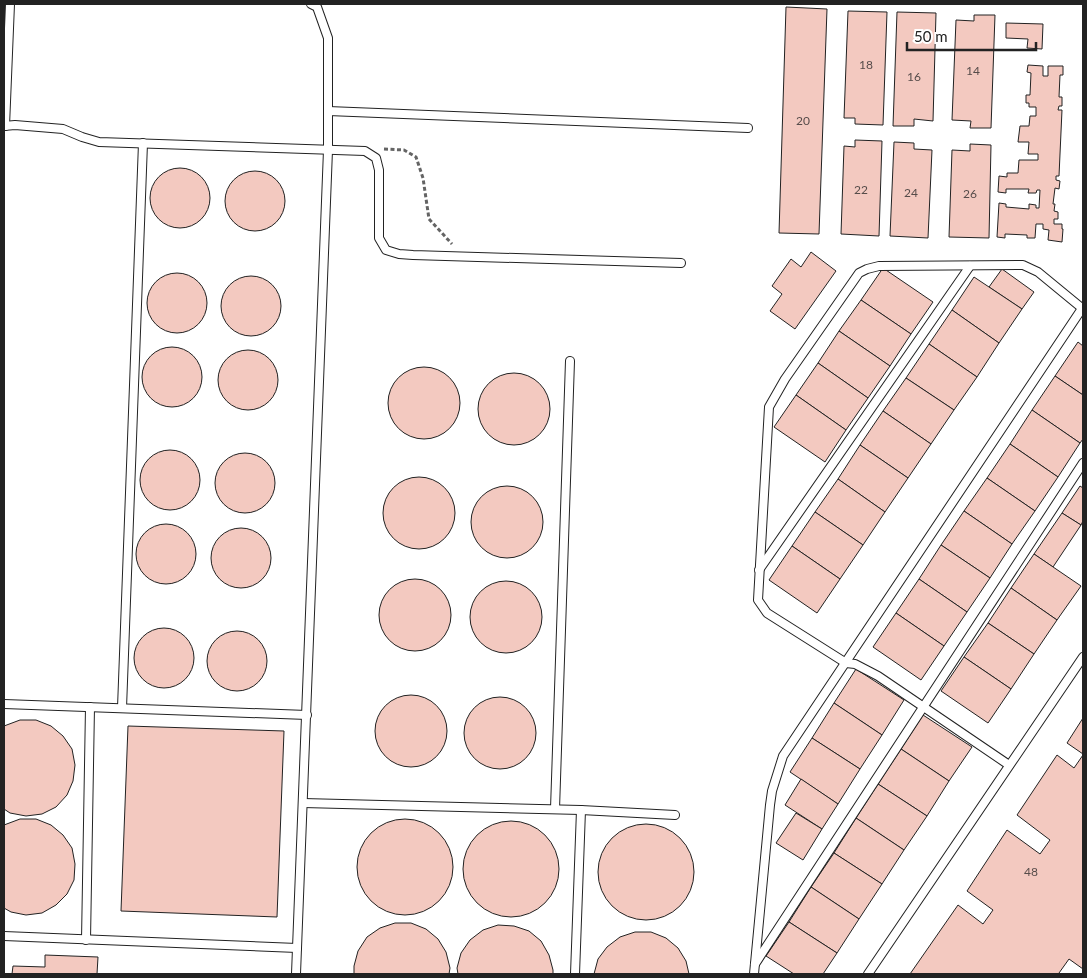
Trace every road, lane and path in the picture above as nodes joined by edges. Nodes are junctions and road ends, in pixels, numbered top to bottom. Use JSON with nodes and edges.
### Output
{"nodes":[{"id":1,"x":10,"y":4,"type":"edge"},
{"id":2,"x":311,"y":4,"type":"edge"},
{"id":3,"x":328,"y":110,"type":"junction"},
{"id":4,"x":4,"y":126,"type":"edge"},
{"id":5,"x":748,"y":128,"type":"dead end"},
{"id":6,"x":143,"y":143,"type":"junction"},
{"id":7,"x":379,"y":149,"type":"dead end"},
{"id":8,"x":328,"y":150,"type":"junction"},
{"id":9,"x":464,"y":257,"type":"junction"},
{"id":10,"x":681,"y":263,"type":"dead end"},
{"id":11,"x":970,"y":266,"type":"junction"},
{"id":12,"x":1083,"y":308,"type":"edge"},
{"id":13,"x":570,"y":361,"type":"dead end"},
{"id":14,"x":1083,"y":463,"type":"edge"},
{"id":15,"x":759,"y":570,"type":"junction"},
{"id":16,"x":1083,"y":657,"type":"edge"},
{"id":17,"x":846,"y":663,"type":"junction"},
{"id":18,"x":4,"y":704,"type":"edge"},
{"id":19,"x":90,"y":707,"type":"junction"},
{"id":20,"x":924,"y":707,"type":"junction"},
{"id":21,"x":122,"y":708,"type":"junction"},
{"id":22,"x":307,"y":715,"type":"junction"},
{"id":23,"x":1009,"y":765,"type":"junction"},
{"id":24,"x":304,"y":803,"type":"junction"},
{"id":25,"x":555,"y":810,"type":"junction"},
{"id":26,"x":580,"y":810,"type":"junction"},
{"id":27,"x":674,"y":814,"type":"dead end"},
{"id":28,"x":4,"y":936,"type":"edge"},
{"id":29,"x":86,"y":940,"type":"junction"},
{"id":30,"x":297,"y":948,"type":"junction"},
{"id":31,"x":754,"y":970,"type":"edge"},
{"id":32,"x":296,"y":974,"type":"edge"},
{"id":33,"x":574,"y":974,"type":"edge"},
{"id":34,"x":868,"y":974,"type":"edge"}],
"edges":[{"from":1,"to":4,"type":"lane"},
{"from":2,"to":3,"type":"lane"},
{"from":3,"to":5,"type":"lane"},
{"from":3,"to":8,"type":"lane"},
{"from":4,"to":6,"type":"lane"},
{"from":6,"to":8,"type":"lane"},
{"from":6,"to":21,"type":"lane"},
{"from":7,"to":9,"type":"path"},
{"from":8,"to":9,"type":"lane"},
{"from":8,"to":22,"type":"lane"},
{"from":9,"to":10,"type":"lane"},
{"from":11,"to":12,"type":"lane"},
{"from":11,"to":15,"type":"lane"},
{"from":11,"to":15,"type":"lane"},
{"from":12,"to":17,"type":"lane"},
{"from":13,"to":25,"type":"lane"},
{"from":14,"to":20,"type":"lane"},
{"from":15,"to":17,"type":"lane"},
{"from":16,"to":23,"type":"lane"},
{"from":17,"to":20,"type":"lane"},
{"from":17,"to":31,"type":"lane"},
{"from":18,"to":19,"type":"lane"},
{"from":19,"to":21,"type":"lane"},
{"from":19,"to":29,"type":"lane"},
{"from":20,"to":23,"type":"lane"},
{"from":20,"to":31,"type":"lane"},
{"from":21,"to":22,"type":"lane"},
{"from":22,"to":24,"type":"lane"},
{"from":23,"to":34,"type":"lane"},
{"from":24,"to":25,"type":"lane"},
{"from":24,"to":30,"type":"lane"},
{"from":25,"to":26,"type":"lane"},
{"from":26,"to":27,"type":"lane"},
{"from":26,"to":33,"type":"lane"},
{"from":28,"to":29,"type":"lane"},
{"from":29,"to":30,"type":"lane"},
{"from":30,"to":32,"type":"lane"}]}
